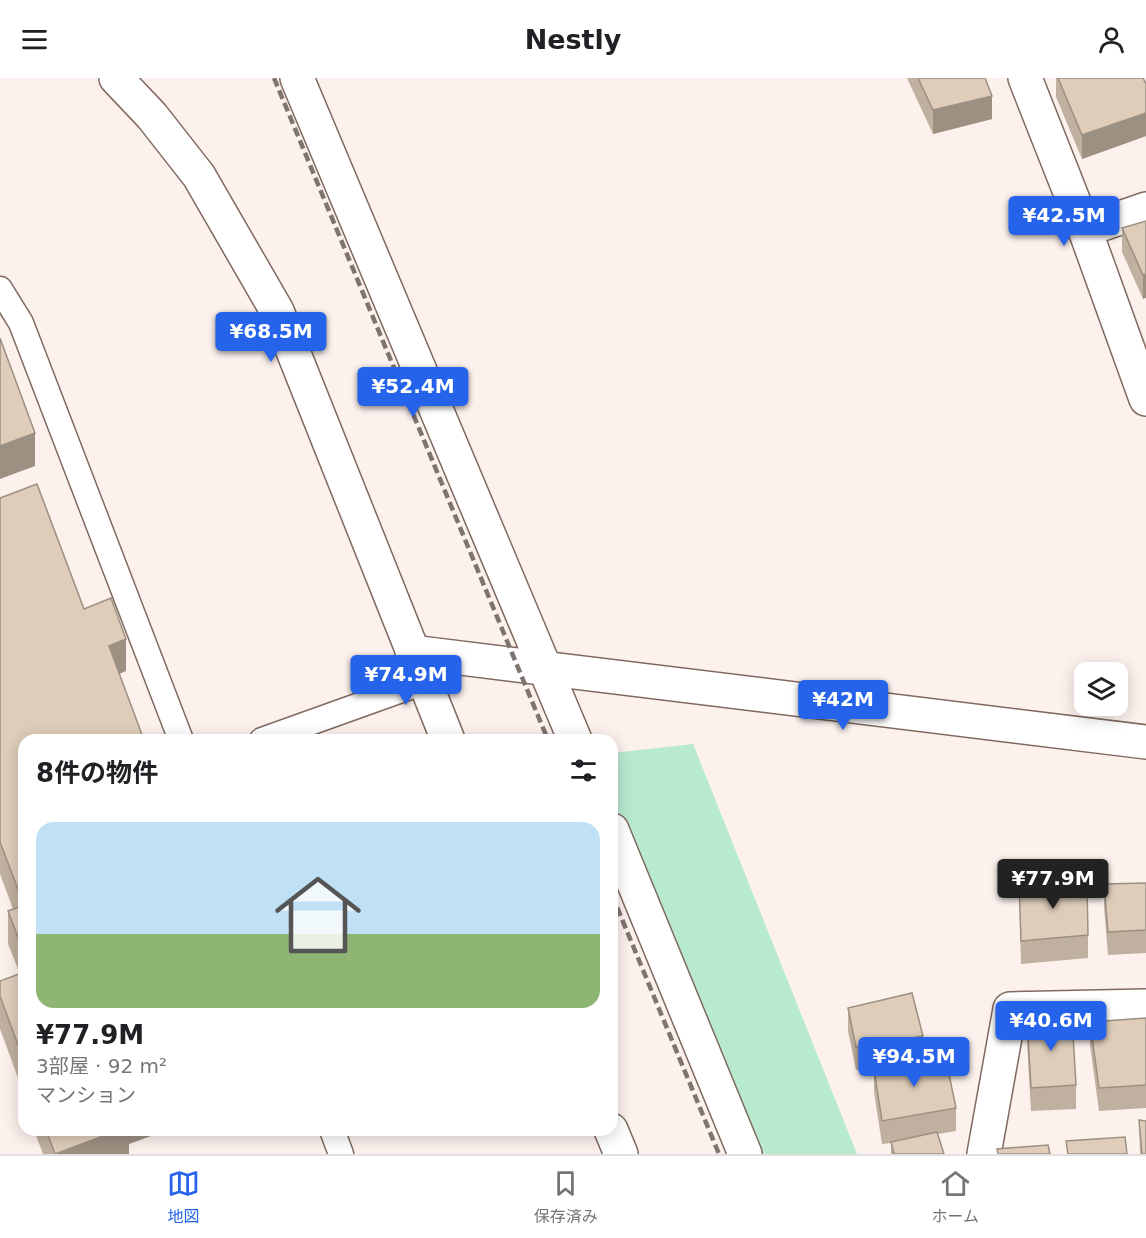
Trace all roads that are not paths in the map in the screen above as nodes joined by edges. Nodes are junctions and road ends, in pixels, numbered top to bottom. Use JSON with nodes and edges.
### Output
{"nodes":[{"id":1,"x":116,"y":78,"type":"edge"},
{"id":2,"x":297,"y":78,"type":"edge"},
{"id":3,"x":1025,"y":78,"type":"edge"},
{"id":4,"x":1146,"y":208,"type":"edge"},
{"id":5,"x":1084,"y":230,"type":"junction"},
{"id":6,"x":0,"y":289,"type":"edge"},
{"id":7,"x":1146,"y":399,"type":"edge"},
{"id":8,"x":412,"y":652,"type":"junction"},
{"id":9,"x":547,"y":670,"type":"junction"},
{"id":10,"x":424,"y":682,"type":"junction"},
{"id":11,"x":179,"y":734,"type":"edge"},
{"id":12,"x":279,"y":734,"type":"edge"},
{"id":13,"x":446,"y":734,"type":"edge"},
{"id":14,"x":573,"y":734,"type":"edge"},
{"id":15,"x":1146,"y":742,"type":"edge"},
{"id":16,"x":618,"y":845,"type":"edge"},
{"id":17,"x":1146,"y":1006,"type":"edge"},
{"id":18,"x":334,"y":1136,"type":"edge"},
{"id":19,"x":614,"y":1136,"type":"edge"},
{"id":20,"x":341,"y":1154,"type":"edge"},
{"id":21,"x":621,"y":1154,"type":"edge"},
{"id":22,"x":745,"y":1154,"type":"edge"},
{"id":23,"x":984,"y":1154,"type":"edge"}],
"edges":[{"from":1,"to":8,"type":"street"},
{"from":2,"to":9,"type":"street"},
{"from":3,"to":5,"type":"street"},
{"from":4,"to":5,"type":"street"},
{"from":5,"to":7,"type":"street"},
{"from":6,"to":11,"type":"lane"},
{"from":8,"to":9,"type":"street"},
{"from":8,"to":10,"type":"street"},
{"from":9,"to":14,"type":"street"},
{"from":9,"to":15,"type":"street"},
{"from":10,"to":12,"type":"lane"},
{"from":10,"to":13,"type":"street"},
{"from":16,"to":22,"type":"street"},
{"from":17,"to":23,"type":"street"},
{"from":18,"to":20,"type":"lane"},
{"from":19,"to":21,"type":"street"}]}
